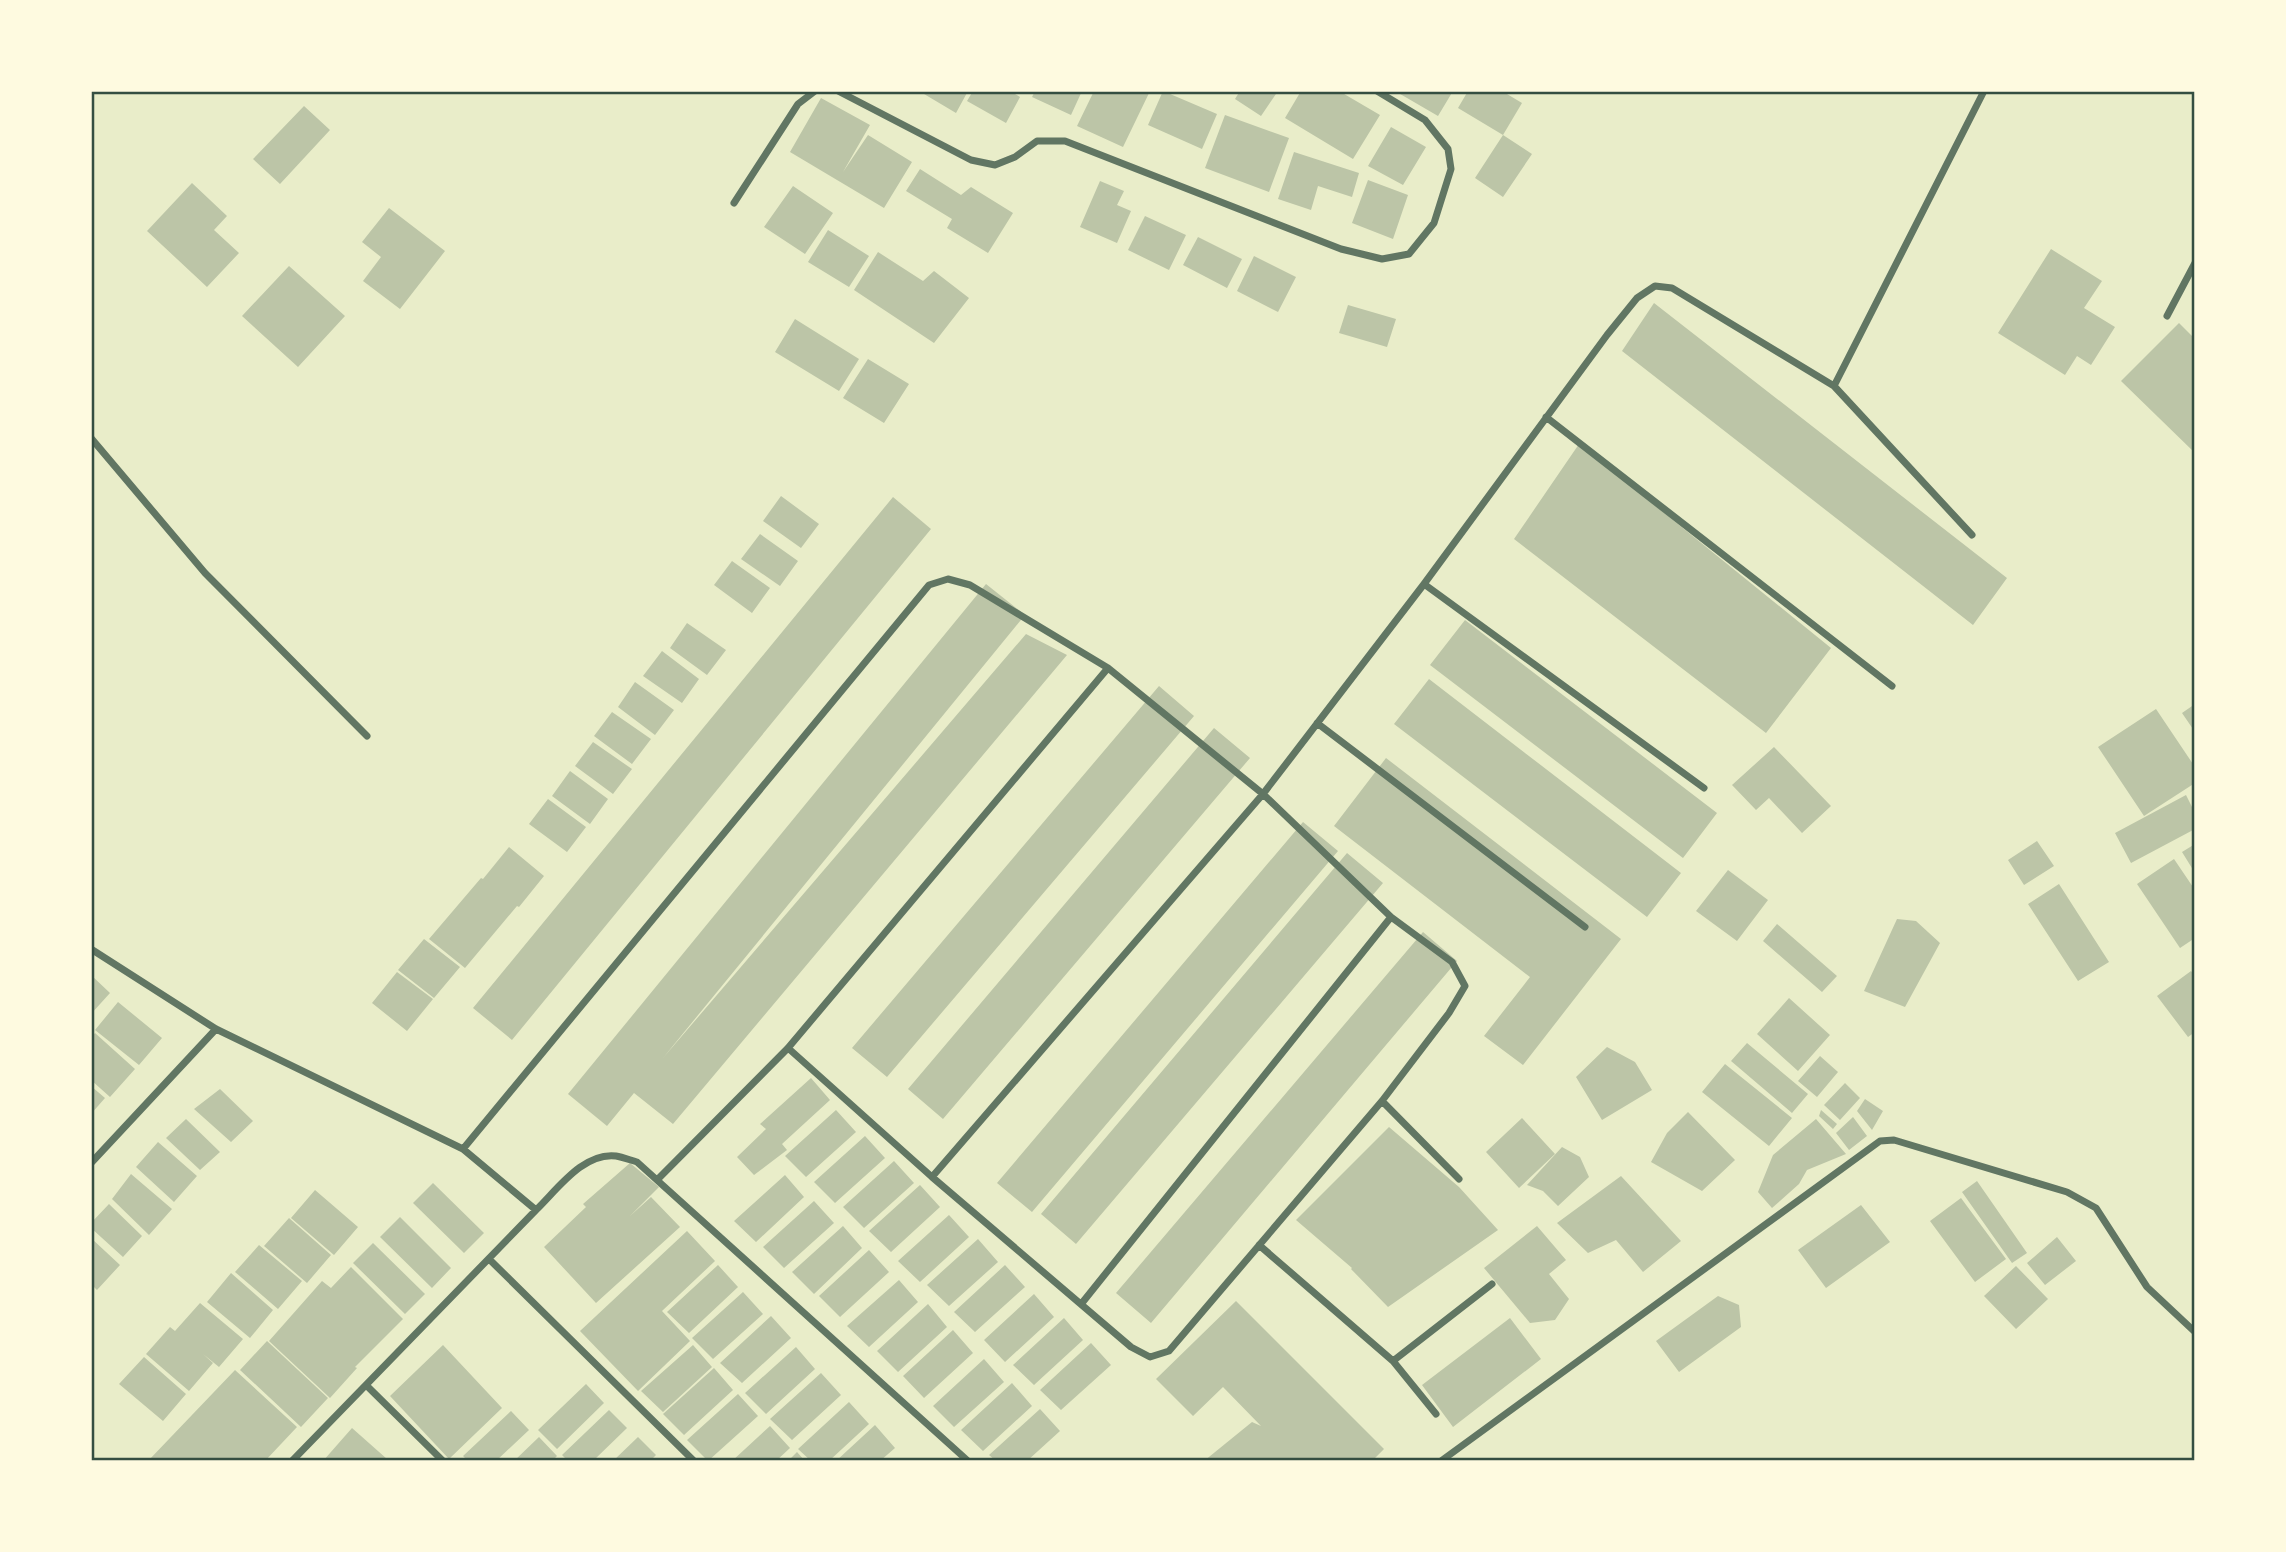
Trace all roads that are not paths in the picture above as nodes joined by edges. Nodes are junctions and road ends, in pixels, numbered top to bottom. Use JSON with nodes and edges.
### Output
{"nodes":[{"id":1,"x":815,"y":91,"type":"edge"},
{"id":2,"x":838,"y":91,"type":"edge"},
{"id":3,"x":1377,"y":91,"type":"edge"},
{"id":4,"x":1984,"y":91,"type":"edge"},
{"id":5,"x":734,"y":203,"type":"dead end"},
{"id":6,"x":2195,"y":263,"type":"edge"},
{"id":7,"x":2167,"y":316,"type":"dead end"},
{"id":8,"x":1834,"y":386,"type":"junction"},
{"id":9,"x":1546,"y":417,"type":"junction"},
{"id":10,"x":91,"y":438,"type":"edge"},
{"id":11,"x":1972,"y":535,"type":"dead end"},
{"id":12,"x":1424,"y":583,"type":"junction"},
{"id":13,"x":1108,"y":667,"type":"junction"},
{"id":14,"x":1892,"y":686,"type":"dead end"},
{"id":15,"x":1317,"y":723,"type":"junction"},
{"id":16,"x":367,"y":736,"type":"dead end"},
{"id":17,"x":1704,"y":788,"type":"dead end"},
{"id":18,"x":1263,"y":794,"type":"junction"},
{"id":19,"x":1391,"y":917,"type":"junction"},
{"id":20,"x":1585,"y":927,"type":"dead end"},
{"id":21,"x":91,"y":949,"type":"edge"},
{"id":22,"x":216,"y":1029,"type":"junction"},
{"id":23,"x":788,"y":1048,"type":"junction"},
{"id":24,"x":1382,"y":1101,"type":"junction"},
{"id":25,"x":463,"y":1149,"type":"junction"},
{"id":26,"x":91,"y":1163,"type":"edge"},
{"id":27,"x":932,"y":1177,"type":"junction"},
{"id":28,"x":1459,"y":1179,"type":"dead end"},
{"id":29,"x":657,"y":1180,"type":"junction"},
{"id":30,"x":536,"y":1210,"type":"junction"},
{"id":31,"x":1259,"y":1245,"type":"junction"},
{"id":32,"x":489,"y":1259,"type":"junction"},
{"id":33,"x":1492,"y":1283,"type":"dead end"},
{"id":34,"x":1082,"y":1303,"type":"junction"},
{"id":35,"x":2195,"y":1332,"type":"edge"},
{"id":36,"x":1393,"y":1361,"type":"junction"},
{"id":37,"x":366,"y":1385,"type":"junction"},
{"id":38,"x":1436,"y":1414,"type":"dead end"},
{"id":39,"x":292,"y":1461,"type":"edge"},
{"id":40,"x":443,"y":1461,"type":"edge"},
{"id":41,"x":694,"y":1461,"type":"edge"},
{"id":42,"x":968,"y":1461,"type":"edge"},
{"id":43,"x":1441,"y":1461,"type":"edge"}],
"edges":[{"from":1,"to":5,"type":"street"},
{"from":2,"to":3,"type":"street"},
{"from":4,"to":8,"type":"street"},
{"from":6,"to":7,"type":"street"},
{"from":8,"to":9,"type":"street"},
{"from":8,"to":11,"type":"street"},
{"from":9,"to":12,"type":"street"},
{"from":9,"to":14,"type":"street"},
{"from":10,"to":16,"type":"street"},
{"from":12,"to":15,"type":"street"},
{"from":12,"to":17,"type":"street"},
{"from":13,"to":18,"type":"street"},
{"from":13,"to":23,"type":"street"},
{"from":13,"to":25,"type":"street"},
{"from":15,"to":18,"type":"street"},
{"from":15,"to":20,"type":"street"},
{"from":18,"to":19,"type":"street"},
{"from":18,"to":27,"type":"street"},
{"from":19,"to":24,"type":"street"},
{"from":19,"to":34,"type":"street"},
{"from":21,"to":22,"type":"street"},
{"from":22,"to":25,"type":"street"},
{"from":22,"to":26,"type":"street"},
{"from":23,"to":27,"type":"street"},
{"from":23,"to":29,"type":"street"},
{"from":24,"to":28,"type":"street"},
{"from":24,"to":31,"type":"street"},
{"from":25,"to":30,"type":"street"},
{"from":27,"to":34,"type":"street"},
{"from":29,"to":30,"type":"street"},
{"from":29,"to":42,"type":"street"},
{"from":30,"to":32,"type":"street"},
{"from":31,"to":34,"type":"street"},
{"from":31,"to":36,"type":"street"},
{"from":32,"to":37,"type":"street"},
{"from":32,"to":41,"type":"street"},
{"from":33,"to":36,"type":"street"},
{"from":35,"to":43,"type":"street"},
{"from":36,"to":38,"type":"street"},
{"from":37,"to":39,"type":"street"},
{"from":37,"to":40,"type":"street"}]}
